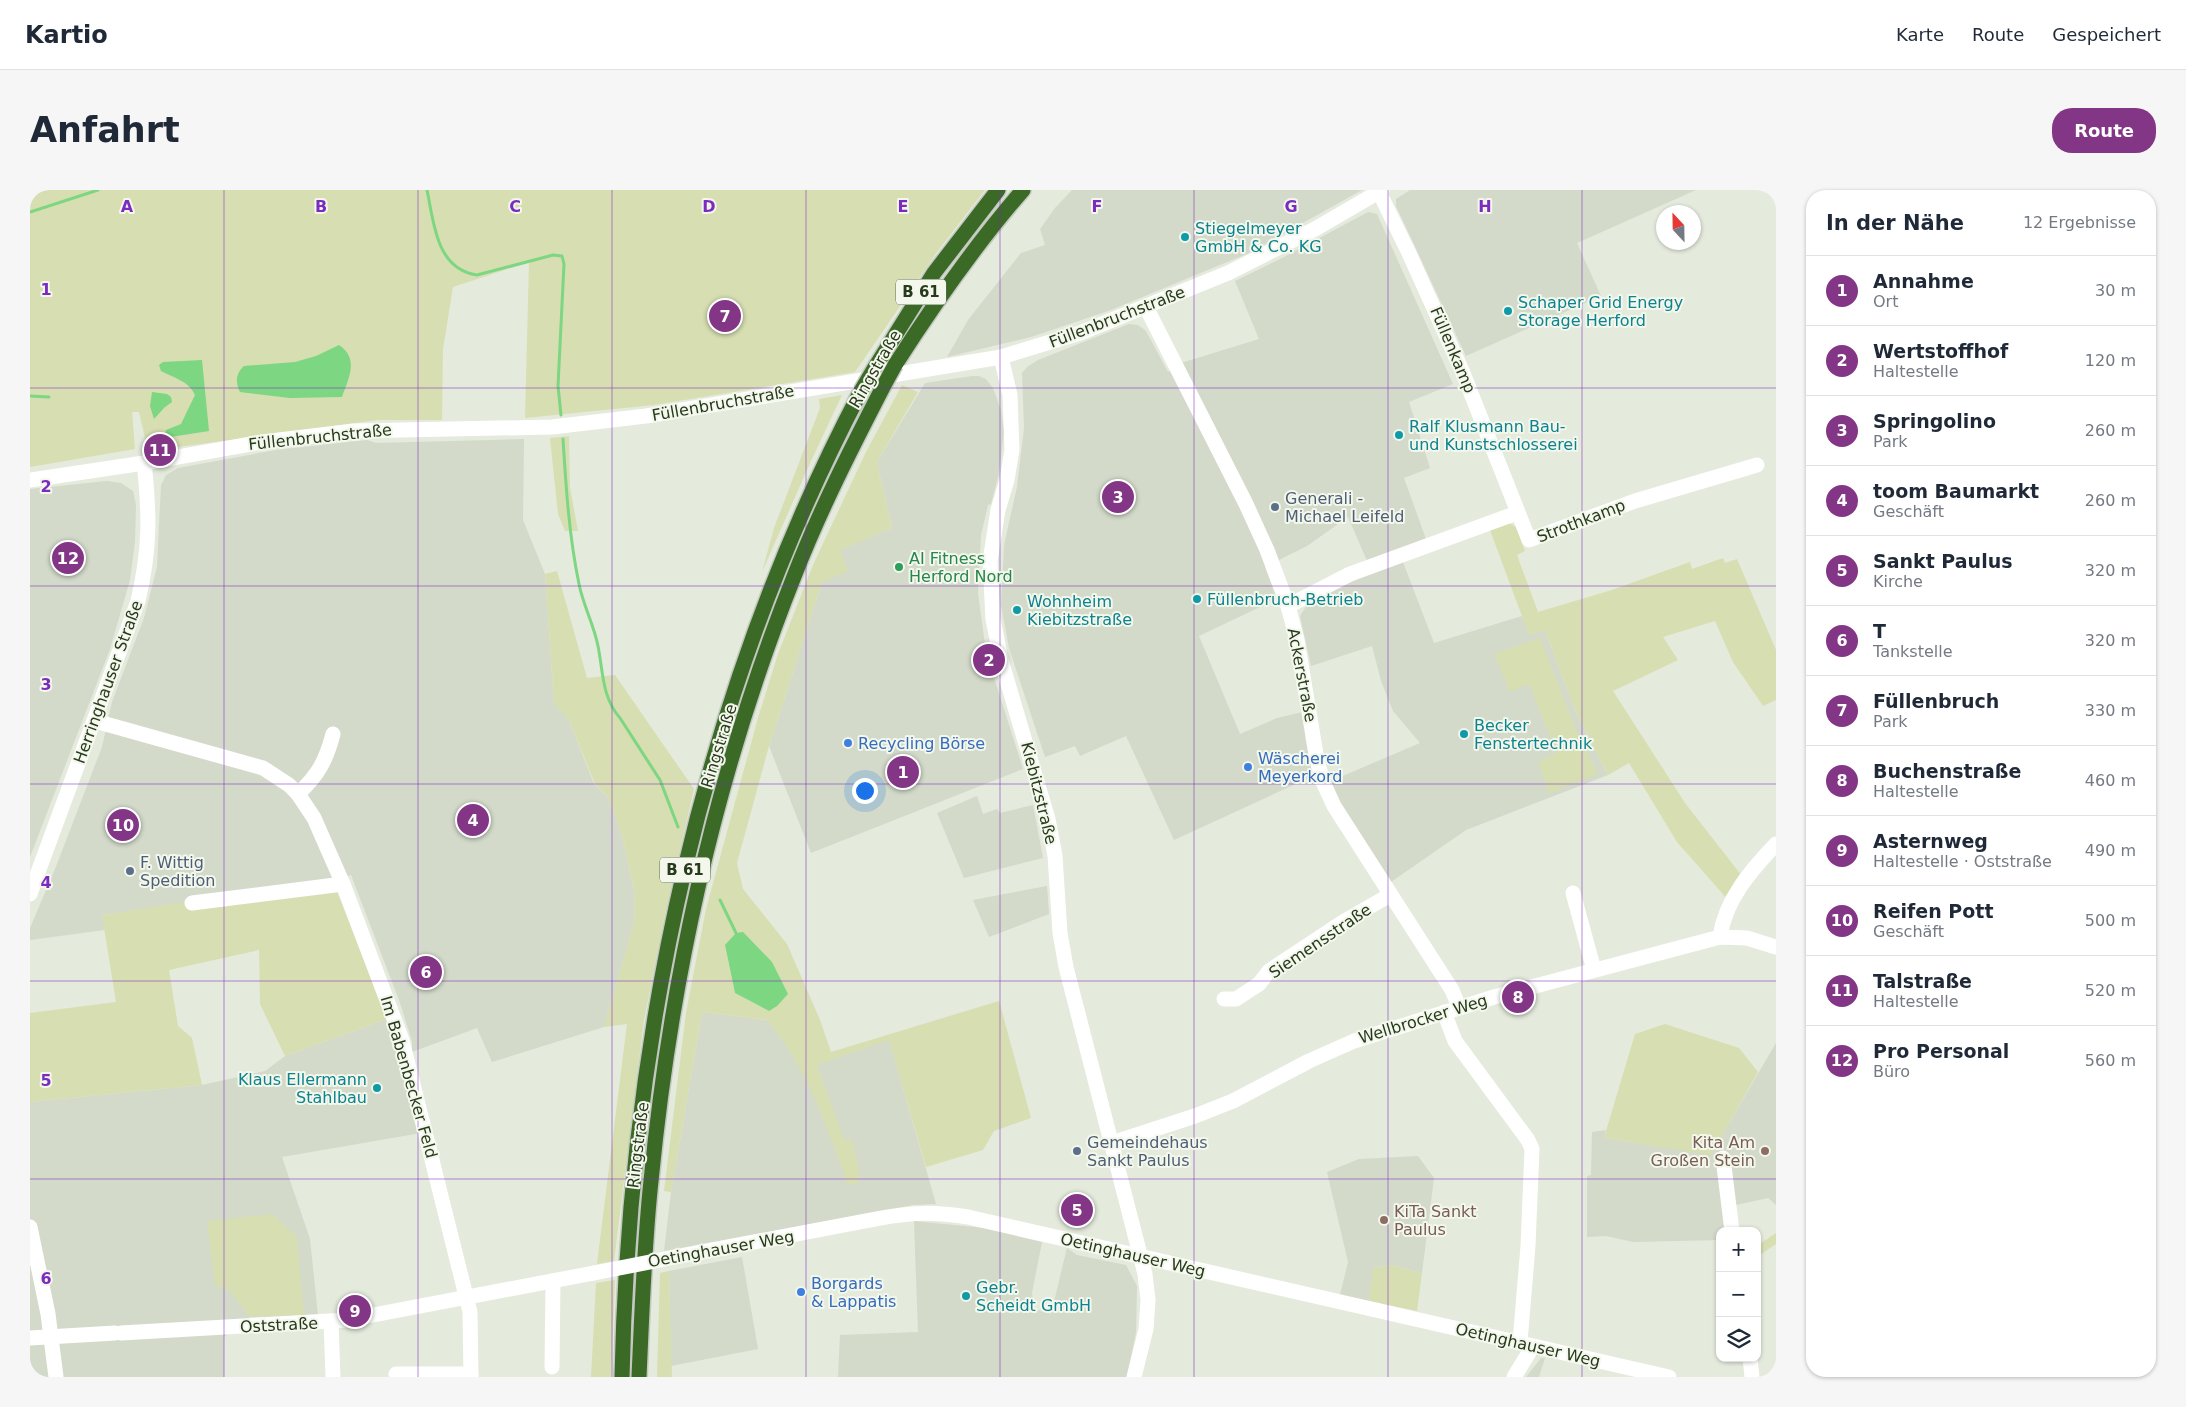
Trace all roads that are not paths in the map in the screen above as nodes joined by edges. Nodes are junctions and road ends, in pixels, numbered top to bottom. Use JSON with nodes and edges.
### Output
{"nodes":[{"id":1,"x":998,"y":190,"type":"edge"},
{"id":2,"x":1023,"y":190,"type":"edge"},
{"id":3,"x":1380,"y":191,"type":"edge"},
{"id":4,"x":1146,"y":307,"type":"junction"},
{"id":5,"x":1001,"y":357,"type":"junction"},
{"id":6,"x":144,"y":463,"type":"junction"},
{"id":7,"x":1757,"y":465,"type":"dead end"},
{"id":8,"x":30,"y":480,"type":"edge"},
{"id":9,"x":1517,"y":513,"type":"junction"},
{"id":10,"x":1288,"y":606,"type":"junction"},
{"id":11,"x":95,"y":721,"type":"junction"},
{"id":12,"x":333,"y":734,"type":"dead end"},
{"id":13,"x":298,"y":794,"type":"junction"},
{"id":14,"x":1776,"y":844,"type":"edge"},
{"id":15,"x":343,"y":884,"type":"junction"},
{"id":16,"x":1573,"y":893,"type":"dead end"},
{"id":17,"x":30,"y":894,"type":"edge"},
{"id":18,"x":1390,"y":895,"type":"junction"},
{"id":19,"x":192,"y":903,"type":"dead end"},
{"id":20,"x":1720,"y":937,"type":"junction"},
{"id":21,"x":1776,"y":947,"type":"edge"},
{"id":22,"x":1594,"y":970,"type":"junction"},
{"id":23,"x":1224,"y":999,"type":"dead end"},
{"id":24,"x":1460,"y":1007,"type":"junction"},
{"id":25,"x":1444,"y":1012,"type":"junction"},
{"id":26,"x":1112,"y":1143,"type":"junction"},
{"id":27,"x":1723,"y":1158,"type":"dead end"},
{"id":28,"x":30,"y":1227,"type":"edge"},
{"id":29,"x":1732,"y":1227,"type":"edge"},
{"id":30,"x":1142,"y":1257,"type":"junction"},
{"id":31,"x":594,"y":1273,"type":"joint"},
{"id":32,"x":553,"y":1281,"type":"junction"},
{"id":33,"x":467,"y":1298,"type":"junction"},
{"id":34,"x":331,"y":1322,"type":"junction"},
{"id":35,"x":52,"y":1337,"type":"junction"},
{"id":36,"x":30,"y":1338,"type":"edge"},
{"id":37,"x":1526,"y":1344,"type":"junction"},
{"id":38,"x":1750,"y":1362,"type":"edge"},
{"id":39,"x":552,"y":1367,"type":"dead end"},
{"id":40,"x":396,"y":1374,"type":"dead end"},
{"id":41,"x":471,"y":1376,"type":"edge"},
{"id":42,"x":56,"y":1377,"type":"edge"},
{"id":43,"x":333,"y":1377,"type":"edge"},
{"id":44,"x":622,"y":1377,"type":"edge"},
{"id":45,"x":639,"y":1377,"type":"edge"},
{"id":46,"x":1134,"y":1377,"type":"edge"},
{"id":47,"x":1514,"y":1377,"type":"edge"},
{"id":48,"x":1669,"y":1377,"type":"edge"},
{"id":49,"x":1752,"y":1377,"type":"edge"}],
"edges":[{"from":1,"to":44,"type":"highway","name":"Ringstraße","number":"B 61","bridge":true},
{"from":2,"to":45,"type":"highway","name":"Ringstraße","number":"B 61","bridge":true},
{"from":3,"to":4,"type":"street","name":"Füllenbruchstraße"},
{"from":3,"to":9,"type":"street","name":"Füllenkamp"},
{"from":4,"to":5,"type":"street","name":"Füllenbruchstraße"},
{"from":4,"to":10,"type":"street","name":"Ackerstraße"},
{"from":5,"to":6,"type":"street","name":"Füllenbruchstraße"},
{"from":5,"to":26,"type":"street","name":"Kiebitzstraße"},
{"from":6,"to":8,"type":"street","name":"Füllenbruchstraße"},
{"from":6,"to":11,"type":"street","name":"Herringhauser Straße"},
{"from":7,"to":9,"type":"street","name":"Strothkamp"},
{"from":9,"to":10,"type":"street","name":"Strothkamp"},
{"from":10,"to":18,"type":"street","name":"Ackerstraße"},
{"from":11,"to":13,"type":"street","name":"Im Babenbecker Feld"},
{"from":11,"to":17,"type":"street","name":"Herringhauser Straße"},
{"from":12,"to":13,"type":"street"},
{"from":13,"to":15,"type":"street","name":"Im Babenbecker Feld"},
{"from":14,"to":20,"type":"street"},
{"from":15,"to":19,"type":"street"},
{"from":15,"to":33,"type":"street","name":"Im Babenbecker Feld"},
{"from":16,"to":22,"type":"street"},
{"from":18,"to":23,"type":"street","name":"Siemensstraße"},
{"from":18,"to":24,"type":"street","name":"Ackerstraße"},
{"from":20,"to":21,"type":"street","name":"Wellbrocker Weg"},
{"from":20,"to":22,"type":"street","name":"Wellbrocker Weg"},
{"from":22,"to":24,"type":"street","name":"Wellbrocker Weg"},
{"from":24,"to":25,"type":"street","name":"Wellbrocker Weg"},
{"from":25,"to":26,"type":"street","name":"Wellbrocker Weg"},
{"from":25,"to":37,"type":"street"},
{"from":26,"to":30,"type":"street","name":"Kiebitzstraße"},
{"from":27,"to":29,"type":"street"},
{"from":28,"to":35,"type":"street"},
{"from":30,"to":31,"type":"street","name":"Oetinghauser Weg","bridge":true},
{"from":30,"to":37,"type":"street","name":"Oetinghauser Weg"},
{"from":30,"to":46,"type":"street","name":"Kiebitzstraße"},
{"from":31,"to":32,"type":"street","name":"Oststraße"},
{"from":32,"to":33,"type":"street","name":"Oststraße"},
{"from":32,"to":39,"type":"street"},
{"from":33,"to":34,"type":"street","name":"Oststraße"},
{"from":33,"to":41,"type":"street","name":"Im Babenbecker Feld"},
{"from":34,"to":35,"type":"street","name":"Oststraße"},
{"from":34,"to":43,"type":"street"},
{"from":35,"to":36,"type":"street","name":"Oststraße"},
{"from":35,"to":42,"type":"street"},
{"from":37,"to":47,"type":"street"},
{"from":37,"to":48,"type":"street","name":"Oetinghauser Weg"},
{"from":38,"to":49,"type":"street"},
{"from":40,"to":41,"type":"street","name":"Im Babenbecker Feld"}]}
